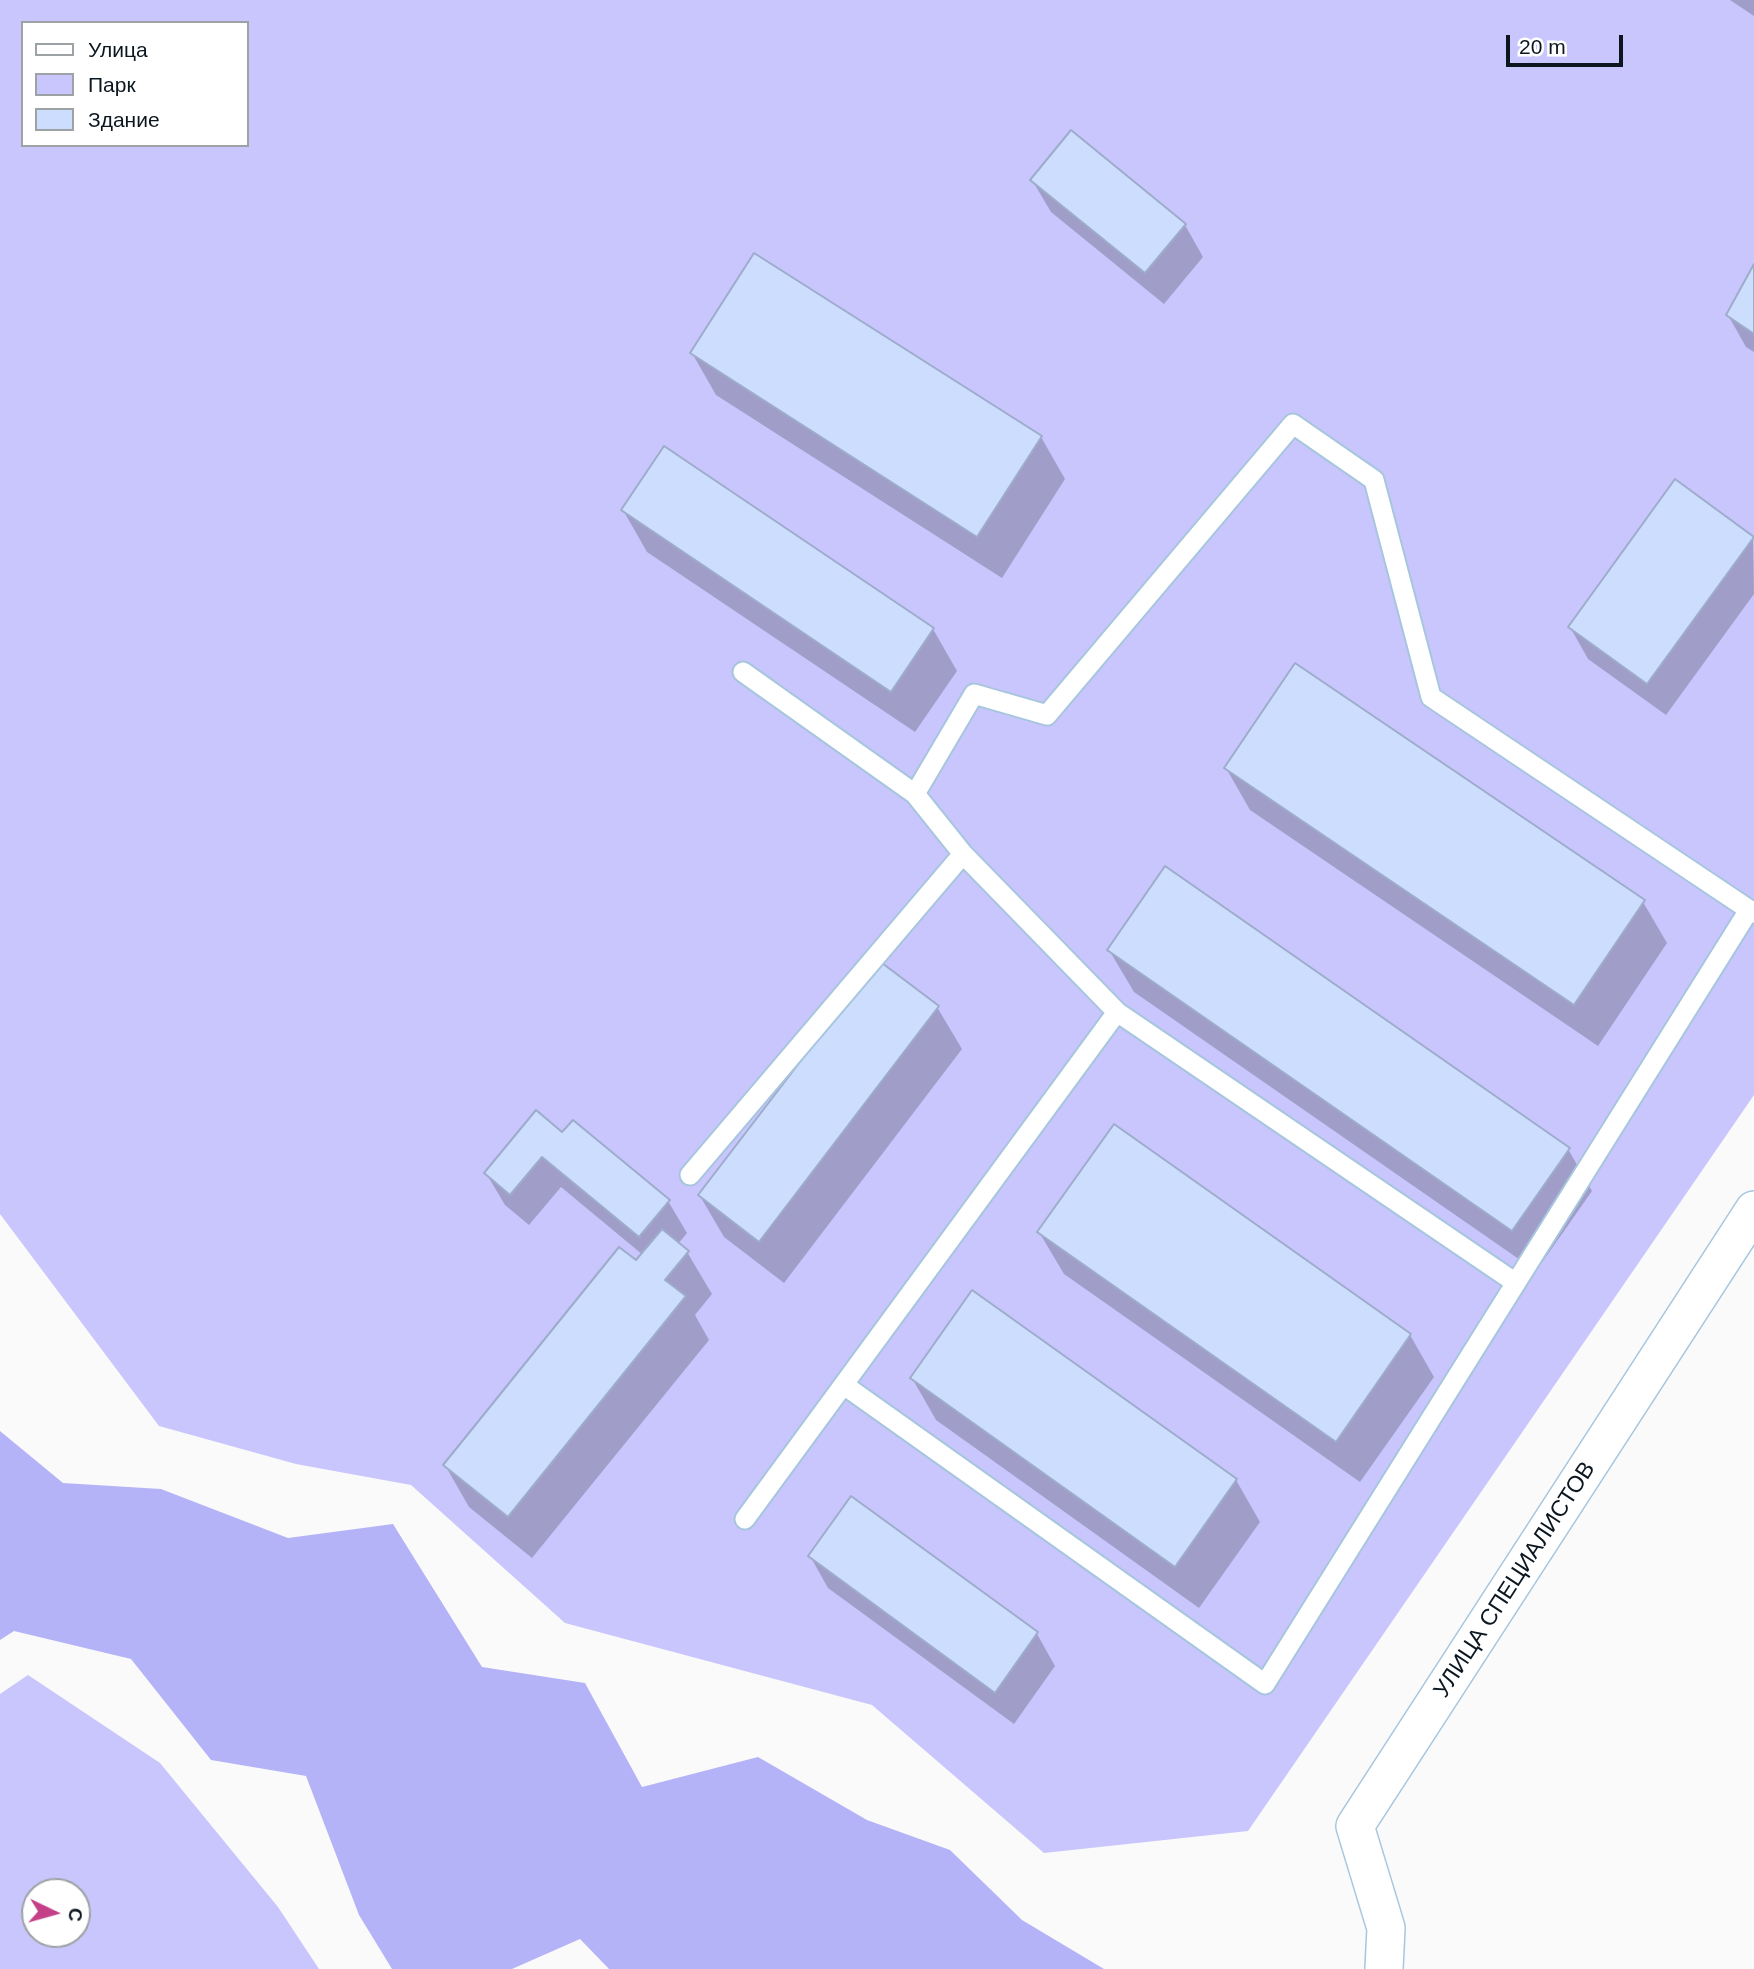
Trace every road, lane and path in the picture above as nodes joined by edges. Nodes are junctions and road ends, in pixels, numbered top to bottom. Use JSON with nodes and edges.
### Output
{"nodes":[{"id":1,"x":743,"y":672,"type":"dead end"},
{"id":2,"x":915,"y":794,"type":"junction"},
{"id":3,"x":963,"y":854,"type":"junction"},
{"id":4,"x":1751,"y":912,"type":"edge"},
{"id":5,"x":1117,"y":1013,"type":"junction"},
{"id":6,"x":690,"y":1175,"type":"dead end"},
{"id":7,"x":1754,"y":1210,"type":"edge"},
{"id":8,"x":1516,"y":1283,"type":"junction"},
{"id":9,"x":844,"y":1385,"type":"junction"},
{"id":10,"x":746,"y":1519,"type":"dead end"},
{"id":11,"x":1384,"y":1969,"type":"edge"}],
"edges":[{"from":1,"to":2,"type":"lane"},
{"from":2,"to":3,"type":"lane"},
{"from":2,"to":4,"type":"lane"},
{"from":3,"to":5,"type":"lane"},
{"from":3,"to":6,"type":"lane"},
{"from":4,"to":8,"type":"lane"},
{"from":5,"to":8,"type":"lane"},
{"from":5,"to":9,"type":"lane"},
{"from":7,"to":11,"type":"street","name":"УЛИЦА СПЕЦИАЛИСТОВ"},
{"from":8,"to":9,"type":"lane"},
{"from":9,"to":10,"type":"lane"}]}
